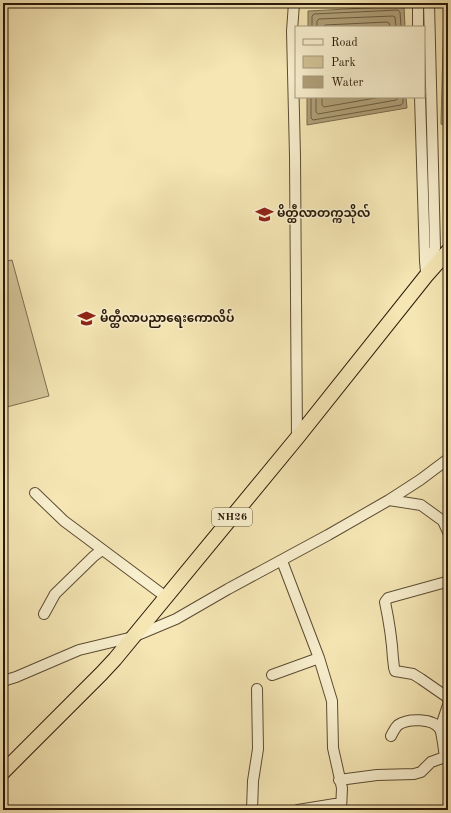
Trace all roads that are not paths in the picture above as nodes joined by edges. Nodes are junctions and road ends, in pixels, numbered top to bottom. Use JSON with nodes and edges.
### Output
{"nodes":[{"id":1,"x":294,"y":3,"type":"edge"},
{"id":2,"x":418,"y":3,"type":"edge"},
{"id":3,"x":429,"y":3,"type":"edge"},
{"id":4,"x":418,"y":26,"type":"edge"},
{"id":5,"x":420,"y":98,"type":"edge"},
{"id":6,"x":448,"y":251,"type":"edge"},
{"id":7,"x":426,"y":276,"type":"junction"},
{"id":8,"x":297,"y":438,"type":"junction"},
{"id":9,"x":448,"y":459,"type":"edge"},
{"id":10,"x":35,"y":493,"type":"dead end"},
{"id":11,"x":389,"y":500,"type":"junction"},
{"id":12,"x":448,"y":530,"type":"edge"},
{"id":13,"x":102,"y":550,"type":"junction"},
{"id":14,"x":282,"y":561,"type":"junction"},
{"id":15,"x":448,"y":580,"type":"edge"},
{"id":16,"x":166,"y":597,"type":"junction"},
{"id":17,"x":44,"y":614,"type":"dead end"},
{"id":18,"x":133,"y":637,"type":"junction"},
{"id":19,"x":319,"y":658,"type":"junction"},
{"id":20,"x":272,"y":675,"type":"dead end"},
{"id":21,"x":3,"y":681,"type":"edge"},
{"id":22,"x":257,"y":689,"type":"dead end"},
{"id":23,"x":448,"y":700,"type":"edge"},
{"id":24,"x":448,"y":706,"type":"edge"},
{"id":25,"x":440,"y":729,"type":"junction"},
{"id":26,"x":392,"y":736,"type":"dead end"},
{"id":27,"x":447,"y":758,"type":"edge"},
{"id":28,"x":3,"y":772,"type":"edge"},
{"id":29,"x":339,"y":780,"type":"junction"},
{"id":30,"x":341,"y":807,"type":"edge"},
{"id":31,"x":252,"y":810,"type":"edge"},
{"id":32,"x":298,"y":810,"type":"edge"}],
"edges":[{"from":1,"to":8,"type":"street"},
{"from":2,"to":4,"type":"street"},
{"from":3,"to":7,"type":"street"},
{"from":5,"to":7,"type":"street"},
{"from":6,"to":7,"type":"highway","number":"NH26"},
{"from":7,"to":8,"type":"highway","number":"NH26"},
{"from":8,"to":16,"type":"highway","number":"NH26"},
{"from":9,"to":11,"type":"street"},
{"from":10,"to":13,"type":"street"},
{"from":11,"to":12,"type":"street"},
{"from":11,"to":14,"type":"street"},
{"from":13,"to":16,"type":"street"},
{"from":13,"to":17,"type":"street"},
{"from":14,"to":18,"type":"street"},
{"from":14,"to":19,"type":"street"},
{"from":15,"to":23,"type":"street"},
{"from":16,"to":18,"type":"highway","number":"NH26"},
{"from":18,"to":21,"type":"street"},
{"from":18,"to":28,"type":"highway","number":"NH26"},
{"from":19,"to":20,"type":"street"},
{"from":19,"to":29,"type":"street"},
{"from":22,"to":31,"type":"street"},
{"from":24,"to":25,"type":"street"},
{"from":25,"to":26,"type":"street"},
{"from":25,"to":27,"type":"street"},
{"from":27,"to":29,"type":"street"},
{"from":29,"to":30,"type":"street"},
{"from":30,"to":32,"type":"street"}]}
